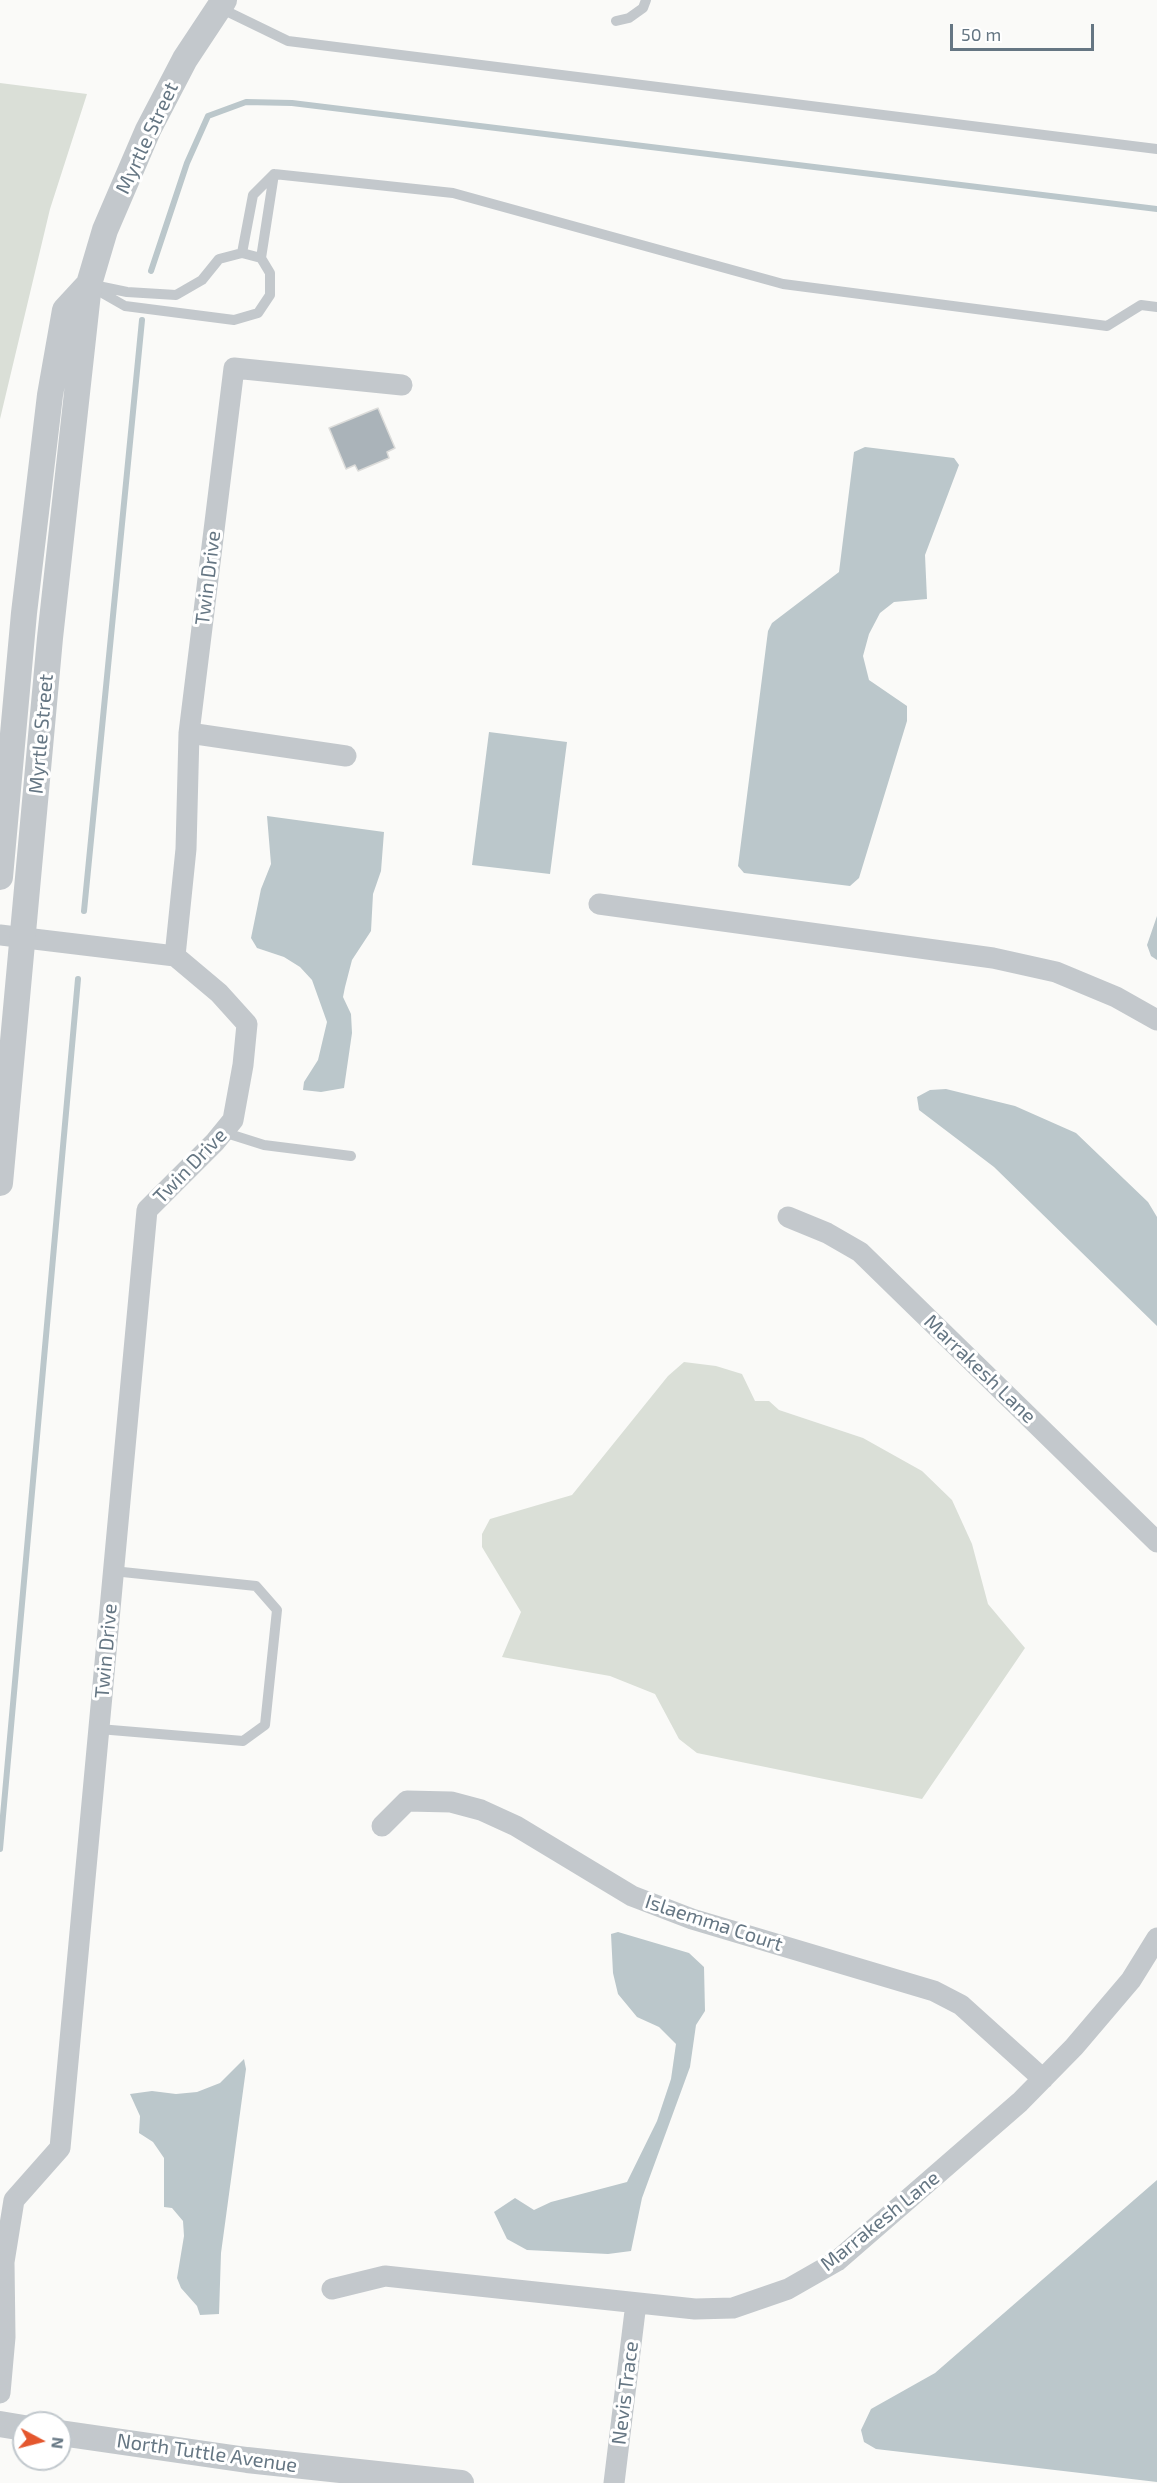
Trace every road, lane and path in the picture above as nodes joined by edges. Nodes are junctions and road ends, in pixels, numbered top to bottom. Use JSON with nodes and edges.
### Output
{"nodes":[{"id":1,"x":646,"y":0,"type":"edge"},
{"id":2,"x":222,"y":4,"type":"edge"},
{"id":3,"x":616,"y":21,"type":"dead end"},
{"id":4,"x":1157,"y":149,"type":"edge"},
{"id":5,"x":274,"y":174,"type":"junction"},
{"id":6,"x":242,"y":253,"type":"junction"},
{"id":7,"x":261,"y":258,"type":"junction"},
{"id":8,"x":89,"y":285,"type":"junction"},
{"id":9,"x":1157,"y":307,"type":"edge"},
{"id":10,"x":402,"y":385,"type":"dead end"},
{"id":11,"x":189,"y":733,"type":"junction"},
{"id":12,"x":346,"y":756,"type":"dead end"},
{"id":13,"x":0,"y":877,"type":"edge"},
{"id":14,"x":599,"y":904,"type":"dead end"},
{"id":15,"x":12,"y":936,"type":"edge"},
{"id":16,"x":175,"y":956,"type":"junction"},
{"id":17,"x":1157,"y":1020,"type":"edge"},
{"id":18,"x":223,"y":1132,"type":"junction"},
{"id":19,"x":351,"y":1156,"type":"dead end"},
{"id":20,"x":0,"y":1183,"type":"edge"},
{"id":21,"x":788,"y":1217,"type":"dead end"},
{"id":22,"x":1157,"y":1542,"type":"edge"},
{"id":23,"x":113,"y":1571,"type":"junction"},
{"id":24,"x":99,"y":1729,"type":"junction"},
{"id":25,"x":382,"y":1826,"type":"dead end"},
{"id":26,"x":1157,"y":1938,"type":"edge"},
{"id":27,"x":1043,"y":2079,"type":"junction"},
{"id":28,"x":332,"y":2289,"type":"dead end"},
{"id":29,"x":636,"y":2303,"type":"junction"},
{"id":30,"x":0,"y":2393,"type":"edge"},
{"id":31,"x":72,"y":2435,"type":"edge"},
{"id":32,"x":461,"y":2483,"type":"edge"},
{"id":33,"x":614,"y":2483,"type":"edge"}],
"edges":[{"from":1,"to":3,"type":"lane"},
{"from":2,"to":4,"type":"lane"},
{"from":2,"to":8,"type":"street","name":"Myrtle Street"},
{"from":5,"to":6,"type":"lane"},
{"from":5,"to":7,"type":"lane"},
{"from":5,"to":9,"type":"lane"},
{"from":6,"to":7,"type":"lane"},
{"from":6,"to":8,"type":"lane"},
{"from":7,"to":8,"type":"lane"},
{"from":8,"to":13,"type":"street","name":"Myrtle Street"},
{"from":8,"to":15,"type":"street","name":"Myrtle Street"},
{"from":10,"to":11,"type":"street","name":"Twin Drive"},
{"from":11,"to":12,"type":"street"},
{"from":11,"to":16,"type":"street","name":"Twin Drive"},
{"from":14,"to":17,"type":"street"},
{"from":15,"to":16,"type":"street"},
{"from":15,"to":20,"type":"street","name":"Myrtle Street"},
{"from":16,"to":18,"type":"street","name":"Twin Drive"},
{"from":18,"to":19,"type":"lane"},
{"from":18,"to":23,"type":"street","name":"Twin Drive"},
{"from":21,"to":22,"type":"street","name":"Marrakesh Lane"},
{"from":23,"to":24,"type":"street","name":"Twin Drive"},
{"from":23,"to":24,"type":"lane"},
{"from":24,"to":30,"type":"street","name":"Twin Drive"},
{"from":25,"to":27,"type":"street","name":"Islaemma Court"},
{"from":26,"to":27,"type":"street","name":"Marrakesh Lane"},
{"from":27,"to":29,"type":"street","name":"Marrakesh Lane"},
{"from":28,"to":29,"type":"street","name":"Marrakesh Lane"},
{"from":29,"to":33,"type":"street","name":"Nevis Trace"},
{"from":31,"to":32,"type":"street","name":"North Tuttle Avenue"}]}
